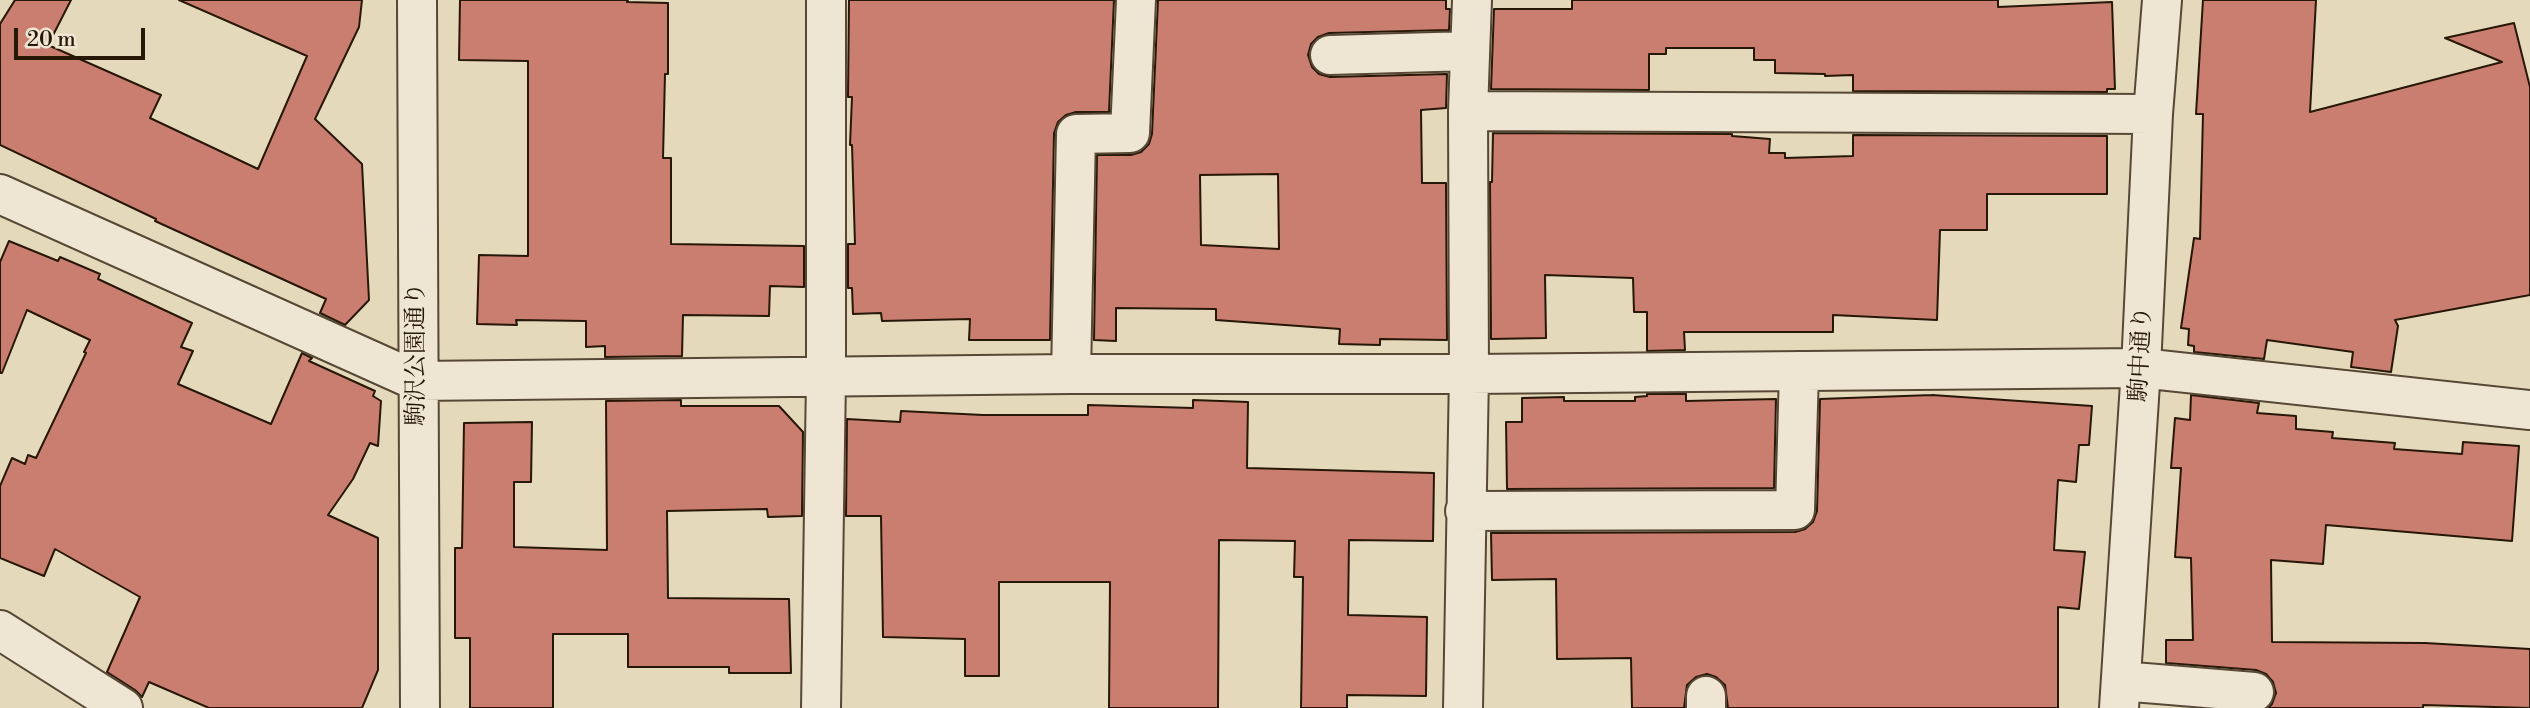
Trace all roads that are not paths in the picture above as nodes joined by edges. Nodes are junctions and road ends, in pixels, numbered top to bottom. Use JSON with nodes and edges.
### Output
{"nodes":[{"id":1,"x":416,"y":0,"type":"edge"},
{"id":2,"x":826,"y":0,"type":"edge"},
{"id":3,"x":1136,"y":0,"type":"edge"},
{"id":4,"x":1472,"y":0,"type":"edge"},
{"id":5,"x":2162,"y":0,"type":"edge"},
{"id":6,"x":1470,"y":51,"type":"junction"},
{"id":7,"x":1330,"y":55,"type":"dead end"},
{"id":8,"x":1468,"y":111,"type":"junction"},
{"id":9,"x":2153,"y":114,"type":"junction"},
{"id":10,"x":0,"y":194,"type":"edge"},
{"id":11,"x":2141,"y":368,"type":"junction"},
{"id":12,"x":1799,"y":371,"type":"junction"},
{"id":13,"x":1071,"y":374,"type":"junction"},
{"id":14,"x":1469,"y":374,"type":"junction"},
{"id":15,"x":826,"y":377,"type":"junction"},
{"id":16,"x":417,"y":381,"type":"junction"},
{"id":17,"x":2530,"y":410,"type":"edge"},
{"id":18,"x":1465,"y":512,"type":"junction"},
{"id":19,"x":0,"y":630,"type":"edge"},
{"id":20,"x":2254,"y":692,"type":"dead end"},
{"id":21,"x":2120,"y":695,"type":"edge"},
{"id":22,"x":116,"y":706,"type":"edge"},
{"id":23,"x":420,"y":708,"type":"edge"},
{"id":24,"x":821,"y":708,"type":"edge"},
{"id":25,"x":1464,"y":708,"type":"edge"}],
"edges":[{"from":1,"to":16,"type":"street","name":"駒沢公園通り"},
{"from":2,"to":15,"type":"street"},
{"from":3,"to":13,"type":"street"},
{"from":4,"to":6,"type":"street"},
{"from":5,"to":9,"type":"street","name":"駒中通り"},
{"from":6,"to":7,"type":"street"},
{"from":6,"to":8,"type":"street"},
{"from":8,"to":9,"type":"street"},
{"from":8,"to":14,"type":"street"},
{"from":9,"to":11,"type":"street","name":"駒中通り"},
{"from":10,"to":16,"type":"street"},
{"from":11,"to":12,"type":"street"},
{"from":11,"to":17,"type":"street"},
{"from":11,"to":21,"type":"street","name":"駒中通り"},
{"from":12,"to":14,"type":"street"},
{"from":12,"to":18,"type":"street"},
{"from":13,"to":14,"type":"street"},
{"from":13,"to":15,"type":"street"},
{"from":14,"to":18,"type":"street"},
{"from":15,"to":16,"type":"street"},
{"from":15,"to":24,"type":"street"},
{"from":16,"to":23,"type":"street","name":"駒沢公園通り"},
{"from":18,"to":25,"type":"street"},
{"from":19,"to":22,"type":"street"},
{"from":20,"to":21,"type":"street"}]}
